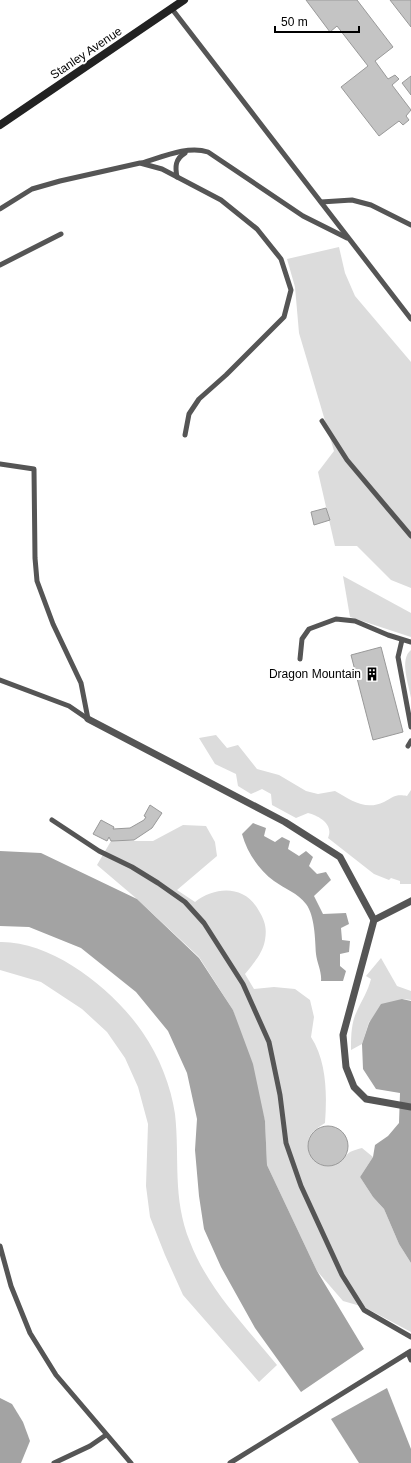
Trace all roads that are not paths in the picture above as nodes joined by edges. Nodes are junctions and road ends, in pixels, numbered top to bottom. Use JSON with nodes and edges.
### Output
{"nodes":[{"id":1,"x":184,"y":0,"type":"edge"},
{"id":2,"x":172,"y":9,"type":"junction"},
{"id":3,"x":0,"y":125,"type":"edge"},
{"id":4,"x":189,"y":150,"type":"junction"},
{"id":5,"x":140,"y":163,"type":"junction"},
{"id":6,"x":177,"y":177,"type":"junction"},
{"id":7,"x":321,"y":202,"type":"junction"},
{"id":8,"x":0,"y":209,"type":"edge"},
{"id":9,"x":411,"y":225,"type":"edge"},
{"id":10,"x":61,"y":234,"type":"dead end"},
{"id":11,"x":349,"y":240,"type":"junction"},
{"id":12,"x":0,"y":265,"type":"edge"},
{"id":13,"x":411,"y":319,"type":"edge"},
{"id":14,"x":322,"y":421,"type":"dead end"},
{"id":15,"x":185,"y":435,"type":"dead end"},
{"id":16,"x":0,"y":464,"type":"edge"},
{"id":17,"x":411,"y":536,"type":"edge"},
{"id":18,"x":402,"y":640,"type":"junction"},
{"id":19,"x":411,"y":642,"type":"edge"},
{"id":20,"x":300,"y":659,"type":"dead end"},
{"id":21,"x":0,"y":680,"type":"edge"},
{"id":22,"x":88,"y":719,"type":"junction"},
{"id":23,"x":411,"y":727,"type":"edge"},
{"id":24,"x":52,"y":820,"type":"dead end"},
{"id":25,"x":411,"y":901,"type":"edge"},
{"id":26,"x":374,"y":920,"type":"junction"},
{"id":27,"x":411,"y":1107,"type":"edge"},
{"id":28,"x":0,"y":1246,"type":"edge"},
{"id":29,"x":411,"y":1337,"type":"edge"},
{"id":30,"x":410,"y":1352,"type":"edge"},
{"id":31,"x":411,"y":1360,"type":"edge"},
{"id":32,"x":106,"y":1435,"type":"junction"},
{"id":33,"x":54,"y":1463,"type":"edge"},
{"id":34,"x":131,"y":1463,"type":"edge"},
{"id":35,"x":230,"y":1463,"type":"edge"}],
"edges":[{"from":1,"to":2,"type":"main road","name":"Stanley Avenue"},
{"from":2,"to":3,"type":"main road","name":"Stanley Avenue"},
{"from":2,"to":7,"type":"lane"},
{"from":4,"to":5,"type":"lane"},
{"from":4,"to":6,"type":"lane"},
{"from":4,"to":11,"type":"lane"},
{"from":5,"to":6,"type":"lane"},
{"from":5,"to":8,"type":"lane"},
{"from":6,"to":15,"type":"lane"},
{"from":7,"to":9,"type":"lane"},
{"from":7,"to":11,"type":"lane"},
{"from":10,"to":12,"type":"lane"},
{"from":11,"to":13,"type":"lane"},
{"from":14,"to":17,"type":"lane"},
{"from":16,"to":22,"type":"lane"},
{"from":18,"to":19,"type":"lane"},
{"from":18,"to":20,"type":"lane"},
{"from":18,"to":23,"type":"lane"},
{"from":21,"to":22,"type":"lane"},
{"from":22,"to":26,"type":"street"},
{"from":24,"to":29,"type":"lane"},
{"from":25,"to":26,"type":"street"},
{"from":26,"to":27,"type":"street"},
{"from":28,"to":32,"type":"lane"},
{"from":30,"to":31,"type":"lane"},
{"from":30,"to":35,"type":"lane"},
{"from":32,"to":33,"type":"lane"},
{"from":32,"to":34,"type":"lane"}]}
